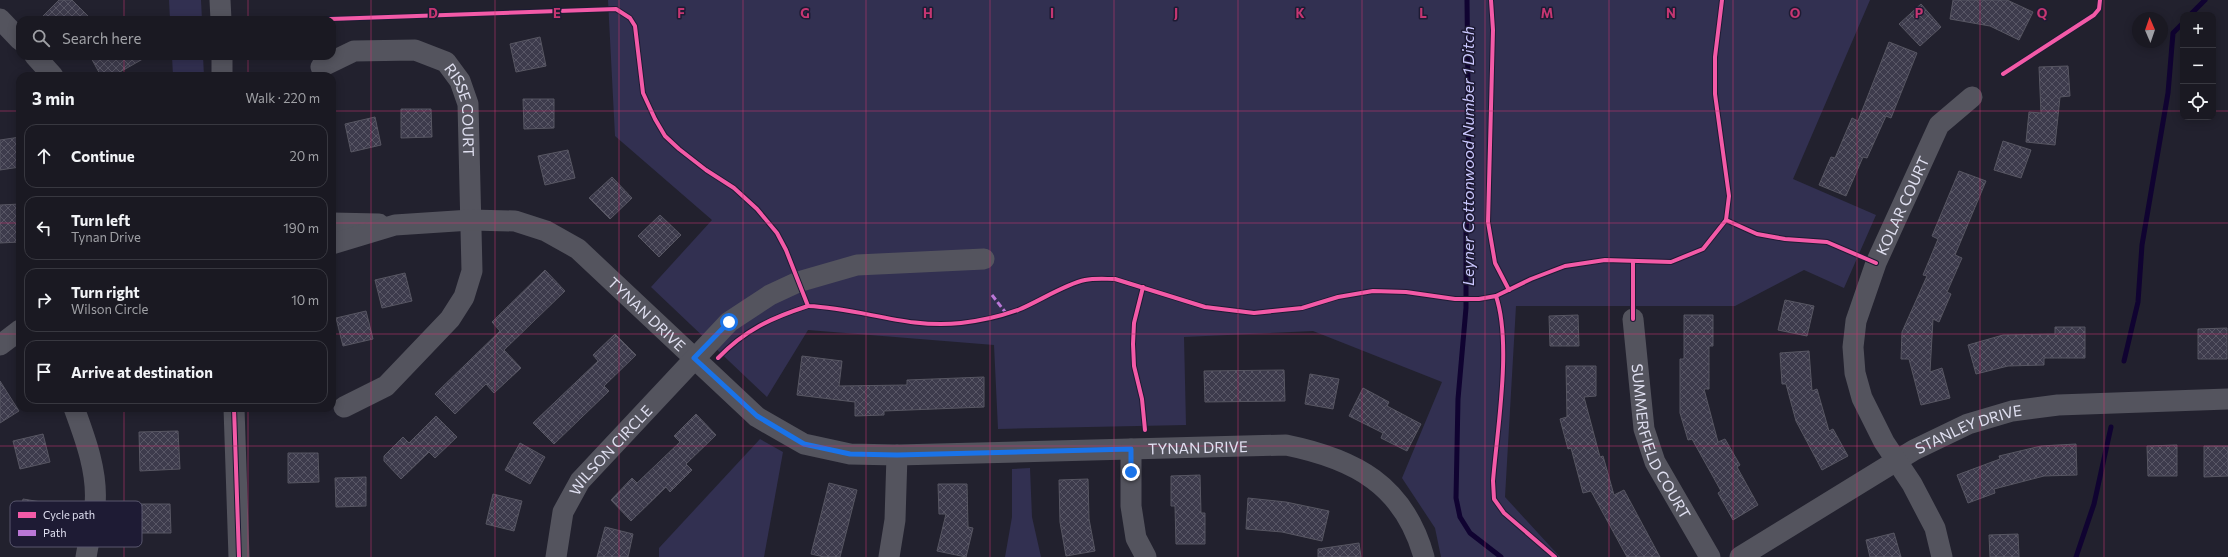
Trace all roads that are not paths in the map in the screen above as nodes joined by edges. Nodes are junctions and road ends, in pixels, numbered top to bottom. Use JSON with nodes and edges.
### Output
{"nodes":[{"id":1,"x":220,"y":0,"type":"edge"},
{"id":2,"x":221,"y":16,"type":"edge"},
{"id":3,"x":0,"y":19,"type":"edge"},
{"id":4,"x":16,"y":36,"type":"edge"},
{"id":5,"x":39,"y":60,"type":"edge"},
{"id":6,"x":222,"y":60,"type":"edge"},
{"id":7,"x":335,"y":60,"type":"edge"},
{"id":8,"x":336,"y":60,"type":"edge"},
{"id":9,"x":321,"y":67,"type":"dead end"},
{"id":10,"x":49,"y":72,"type":"edge"},
{"id":11,"x":222,"y":72,"type":"edge"},
{"id":12,"x":1972,"y":97,"type":"dead end"},
{"id":13,"x":471,"y":220,"type":"junction"},
{"id":14,"x":336,"y":223,"type":"edge"},
{"id":15,"x":395,"y":225,"type":"junction"},
{"id":16,"x":336,"y":243,"type":"edge"},
{"id":17,"x":984,"y":259,"type":"dead end"},
{"id":18,"x":1633,"y":319,"type":"dead end"},
{"id":19,"x":694,"y":358,"type":"junction"},
{"id":20,"x":2228,"y":399,"type":"edge"},
{"id":21,"x":344,"y":407,"type":"dead end"},
{"id":22,"x":75,"y":412,"type":"edge"},
{"id":23,"x":234,"y":412,"type":"edge"},
{"id":24,"x":1131,"y":449,"type":"junction"},
{"id":25,"x":897,"y":455,"type":"junction"},
{"id":26,"x":1897,"y":461,"type":"junction"},
{"id":27,"x":95,"y":501,"type":"edge"},
{"id":28,"x":88,"y":547,"type":"edge"},
{"id":29,"x":86,"y":557,"type":"edge"},
{"id":30,"x":239,"y":557,"type":"edge"},
{"id":31,"x":556,"y":557,"type":"edge"},
{"id":32,"x":889,"y":557,"type":"edge"},
{"id":33,"x":1146,"y":557,"type":"edge"},
{"id":34,"x":1424,"y":557,"type":"edge"},
{"id":35,"x":1710,"y":557,"type":"edge"},
{"id":36,"x":1740,"y":557,"type":"edge"},
{"id":37,"x":1942,"y":557,"type":"edge"}],
"edges":[{"from":1,"to":2,"type":"street"},
{"from":3,"to":4,"type":"street"},
{"from":5,"to":10,"type":"street"},
{"from":6,"to":11,"type":"street"},
{"from":7,"to":9,"type":"street","name":"RISSE COURT"},
{"from":8,"to":13,"type":"street","name":"RISSE COURT"},
{"from":12,"to":26,"type":"street","name":"KOLAR COURT"},
{"from":13,"to":15,"type":"street","name":"TYNAN DRIVE"},
{"from":13,"to":19,"type":"street","name":"TYNAN DRIVE"},
{"from":13,"to":21,"type":"street","name":"RISSE COURT"},
{"from":14,"to":15,"type":"street"},
{"from":15,"to":16,"type":"street","name":"TYNAN DRIVE"},
{"from":17,"to":19,"type":"street","name":"WILSON CIRCLE"},
{"from":18,"to":35,"type":"street","name":"SUMMERFIELD COURT"},
{"from":19,"to":25,"type":"street","name":"TYNAN DRIVE"},
{"from":19,"to":31,"type":"street","name":"WILSON CIRCLE"},
{"from":20,"to":26,"type":"street","name":"STANLEY DRIVE"},
{"from":22,"to":27,"type":"street"},
{"from":23,"to":30,"type":"street"},
{"from":24,"to":25,"type":"street","name":"TYNAN DRIVE"},
{"from":24,"to":33,"type":"street"},
{"from":24,"to":34,"type":"street","name":"TYNAN DRIVE"},
{"from":25,"to":32,"type":"street"},
{"from":26,"to":36,"type":"street","name":"STANLEY DRIVE"},
{"from":26,"to":37,"type":"street","name":"KOLAR COURT"},
{"from":28,"to":29,"type":"street"}]}
